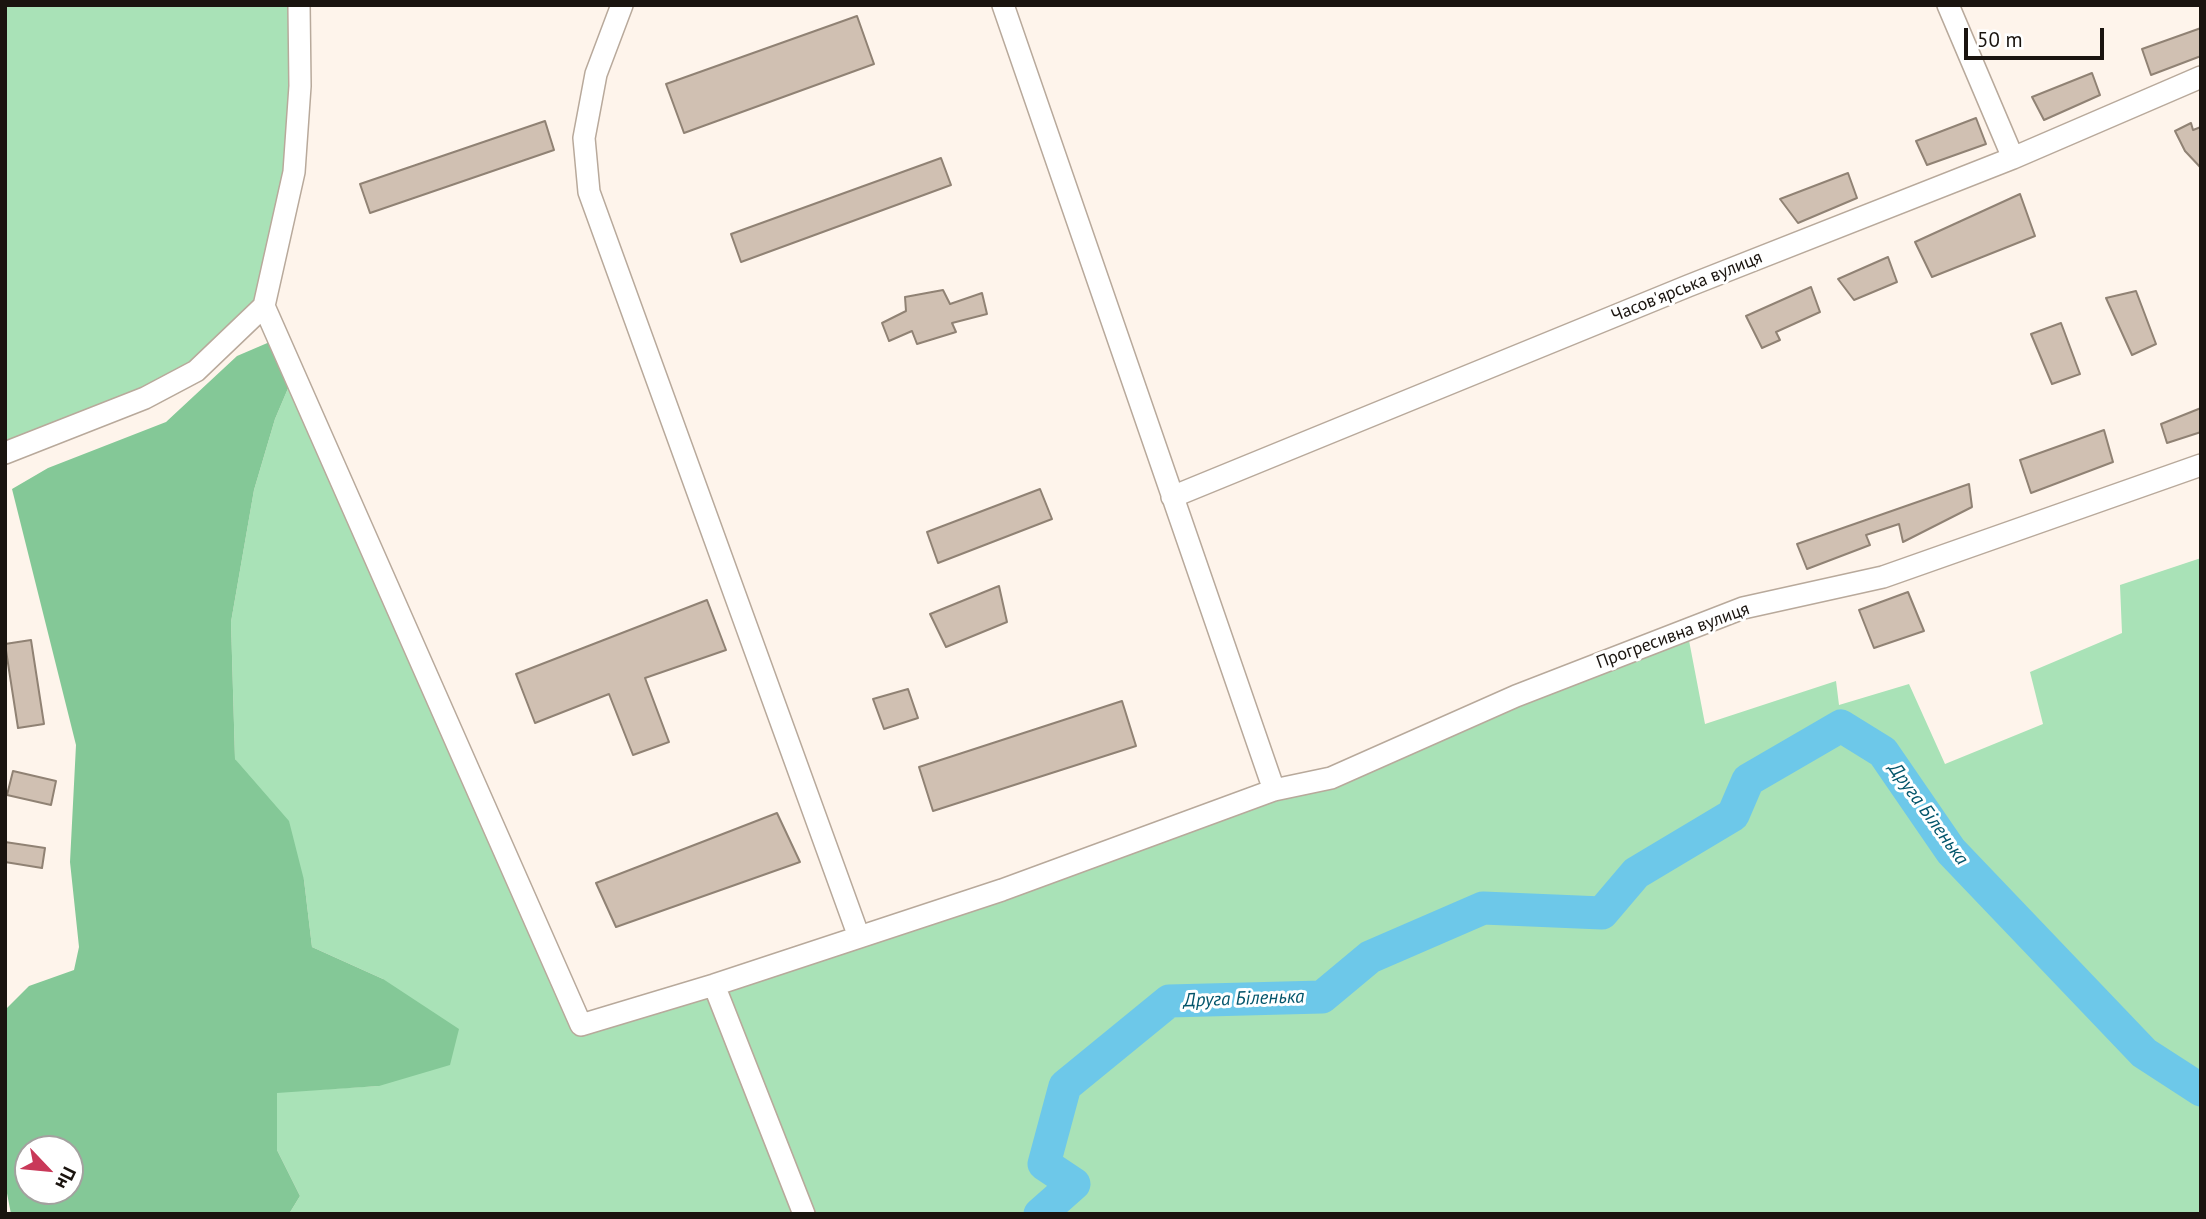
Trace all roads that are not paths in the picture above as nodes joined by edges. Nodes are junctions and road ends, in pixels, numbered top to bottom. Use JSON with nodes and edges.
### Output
{"nodes":[{"id":1,"x":299,"y":5,"type":"edge"},
{"id":2,"x":622,"y":5,"type":"edge"},
{"id":3,"x":1003,"y":5,"type":"edge"},
{"id":4,"x":1948,"y":5,"type":"edge"},
{"id":5,"x":2201,"y":77,"type":"edge"},
{"id":6,"x":2013,"y":158,"type":"junction"},
{"id":7,"x":264,"y":306,"type":"junction"},
{"id":8,"x":5,"y":453,"type":"edge"},
{"id":9,"x":2201,"y":465,"type":"edge"},
{"id":10,"x":1172,"y":497,"type":"junction"},
{"id":11,"x":1274,"y":790,"type":"junction"},
{"id":12,"x":859,"y":937,"type":"junction"},
{"id":13,"x":714,"y":985,"type":"junction"},
{"id":14,"x":804,"y":1214,"type":"edge"}],
"edges":[{"from":1,"to":7,"type":"street"},
{"from":2,"to":12,"type":"street"},
{"from":3,"to":10,"type":"street"},
{"from":4,"to":6,"type":"street"},
{"from":5,"to":6,"type":"street","name":"Часов'ярська вулиця"},
{"from":6,"to":10,"type":"street","name":"Часов'ярська вулиця"},
{"from":7,"to":8,"type":"street"},
{"from":7,"to":13,"type":"street","name":"Прогресивна вулиця"},
{"from":9,"to":11,"type":"street","name":"Прогресивна вулиця"},
{"from":10,"to":11,"type":"street"},
{"from":11,"to":12,"type":"street","name":"Прогресивна вулиця"},
{"from":12,"to":13,"type":"street","name":"Прогресивна вулиця"},
{"from":13,"to":14,"type":"street"}]}
